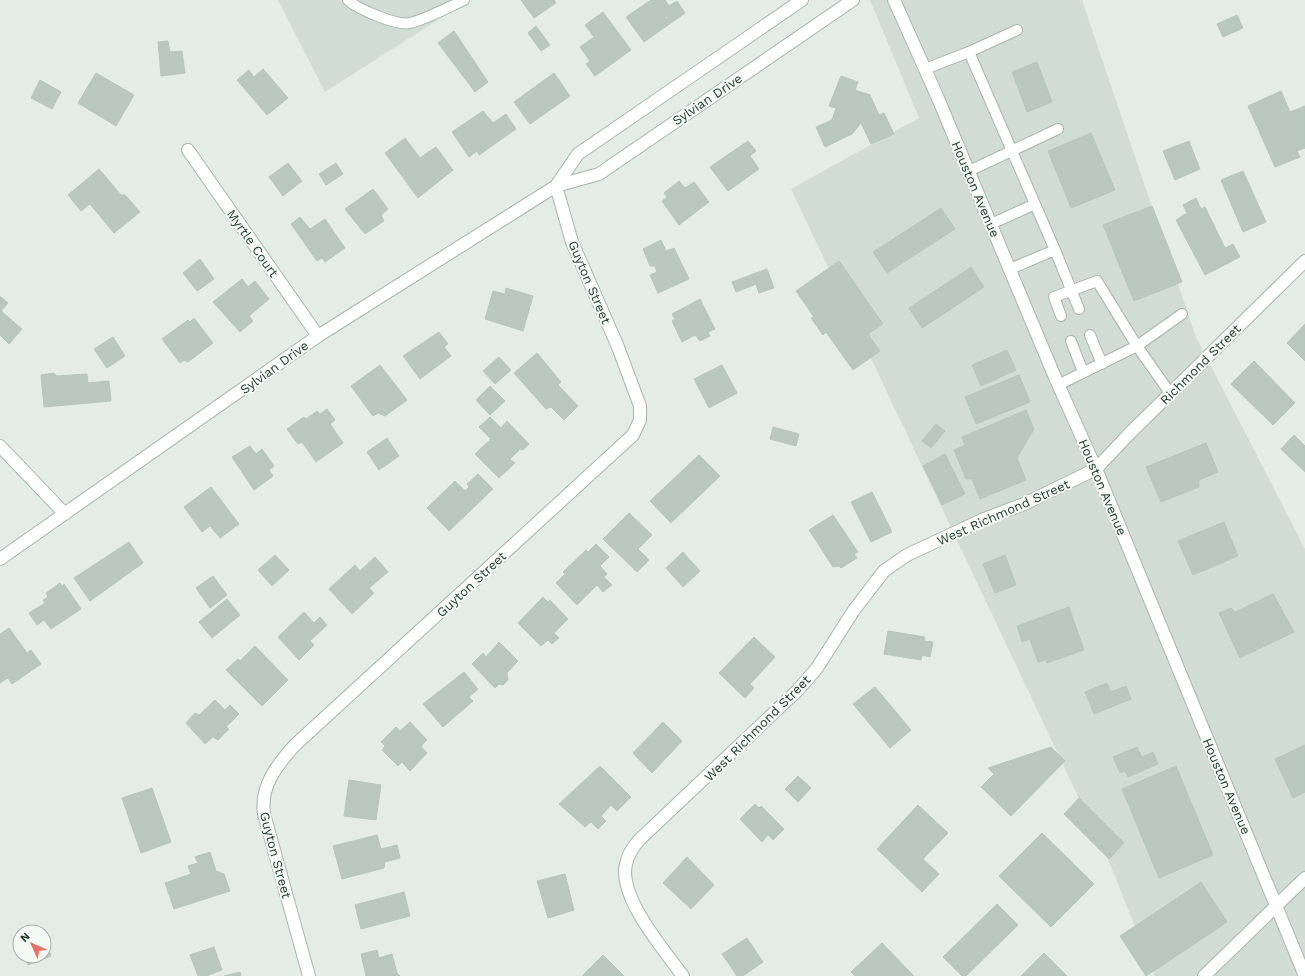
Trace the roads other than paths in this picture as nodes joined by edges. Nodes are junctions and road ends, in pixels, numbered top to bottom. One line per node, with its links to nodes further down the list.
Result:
1 (348, 0): 2 (lane)
2 (464, 0)
3 (802, 0): 13 (street, Sylvian Drive)
4 (854, 0): 13 (street, Sylvian Drive)
5 (894, 0): 8 (street, Houston Avenue)
6 (1016, 30): 7 (lane)
7 (969, 52): 8 (lane); 11 (lane)
8 (925, 69): 12 (street, Houston Avenue)
9 (1058, 129): 11 (lane)
10 (188, 150): 24 (street, Myrtle Court)
11 (1012, 151): 12 (lane); 14 (lane)
12 (968, 171): 15 (street, Houston Avenue)
13 (556, 186): 24 (street, Sylvian Drive); 37 (street, Guyton Street)
14 (1035, 204): 15 (lane); 16 (lane)
15 (991, 224): 18 (street, Houston Avenue)
16 (1055, 250): 18 (lane); 19 (lane)
17 (1305, 261): 30 (street, Richmond Street)
18 (1010, 269): 29 (street, Houston Avenue)
19 (1072, 290): 20 (lane); 22 (lane); 26 (lane)
20 (1079, 309)
21 (1182, 314): 26 (lane)
22 (1061, 316)
23 (1090, 335): 27 (lane)
24 (318, 336): 33 (street, Sylvian Drive)
25 (1071, 341): 28 (lane)
26 (1136, 346): 27 (lane); 30 (lane)
27 (1102, 364): 28 (lane)
28 (1083, 372): 29 (lane)
29 (1058, 385): 32 (street, Houston Avenue)
30 (1170, 393): 32 (street, Richmond Street)
31 (0, 446): 33 (street)
32 (1096, 469): 36 (street, Houston Avenue); 38 (street, West Richmond Street)
33 (65, 514): 34 (street, Sylvian Drive)
34 (0, 559)
35 (1305, 878): 36 (street)
36 (1277, 905): 39 (street); 40 (street, Houston Avenue)
37 (310, 976)
38 (682, 976)
39 (1204, 976)
40 (1305, 976)

